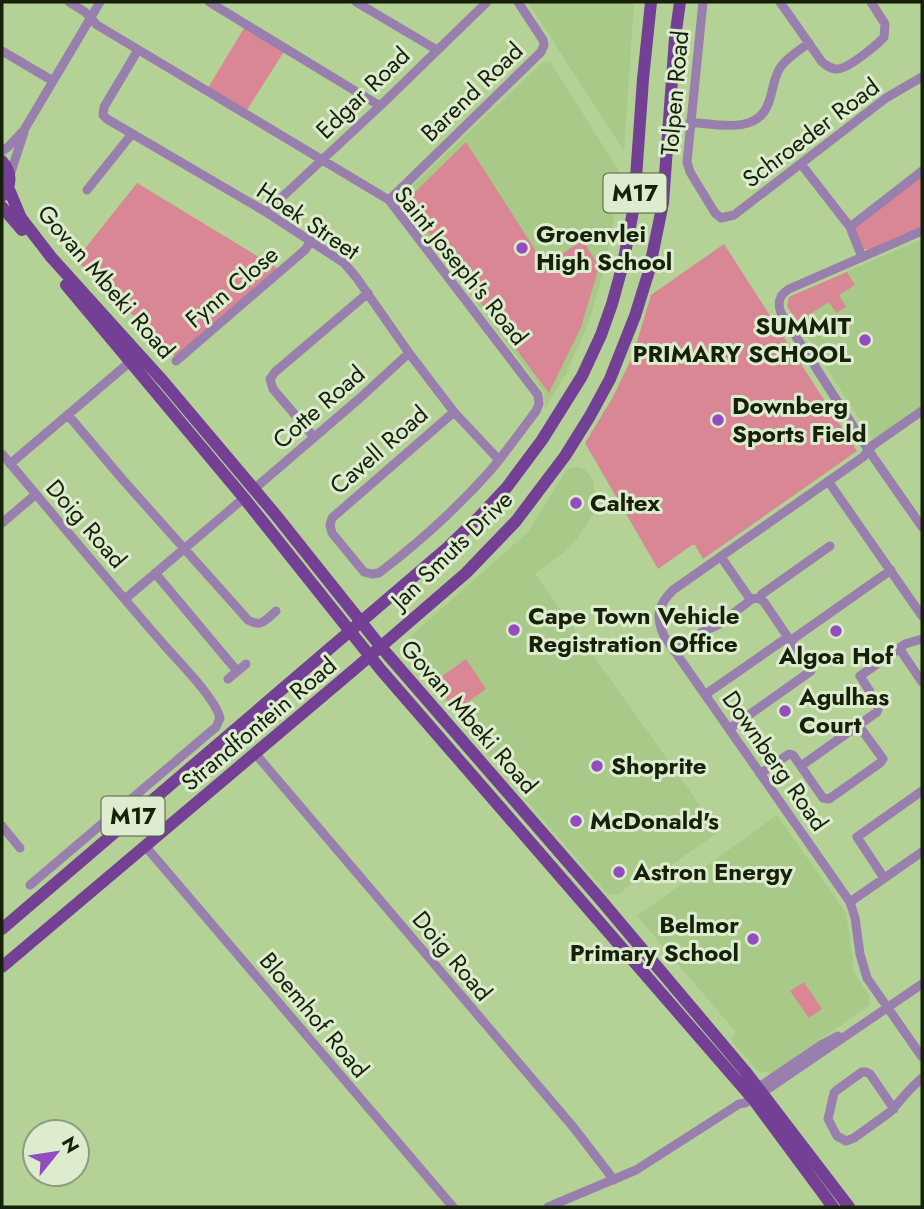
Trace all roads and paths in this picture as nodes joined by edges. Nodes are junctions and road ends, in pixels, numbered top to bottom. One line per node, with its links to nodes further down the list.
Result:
1 (68, 2): 12 (street, Saint Joseph's Road)
2 (100, 2): 12 (street)
3 (209, 2): 19 (street)
4 (356, 2): 15 (street)
5 (487, 2): 15 (street, Edgar Road)
6 (518, 2): 30 (street, Barend Road)
7 (652, 2): 66 (main road, Jan Smuts Drive / M17)
8 (680, 2): 70 (main road, Jan Smuts Drive / M17)
9 (703, 2): 20 (street, Tolpen Road)
10 (780, 2): 13 (street)
11 (871, 2): 13 (street)
12 (90, 18): 14 (street, Saint Joseph's Road); 18 (street)
13 (810, 43): 20 (street)
14 (138, 50): 22 (street, Hoek Street); 24 (street, Saint Joseph's Road)
15 (437, 50): 19 (street, Edgar Road)
16 (2, 51): 18 (street)
17 (922, 78): 26 (street, Schroeder Road)
18 (53, 81): 21 (street)
19 (380, 106): 24 (street, Edgar Road)
20 (690, 122): 33 (street, Tolpen Road)
21 (24, 130): 23 (street); 28 (street)
22 (131, 135): 29 (street); 32 (street, Hoek Street)
23 (2, 151)
24 (322, 160): 30 (street, Saint Joseph's Road); 32 (street, Edgar Road)
25 (2, 161): 28 (main road, Govan Mbeki Road)
26 (801, 164): 33 (street, Schroeder Road); 34 (street)
27 (922, 171): 34 (street)
28 (6, 187): 51 (main road, Govan Mbeki Road)
29 (87, 190)
30 (389, 200): 48 (street, Saint Joseph's Road)
31 (2, 207): 40 (main road, Govan Mbeki Road)
32 (266, 212): 36 (street, Hoek Street)
33 (723, 218)
34 (850, 227): 37 (street)
35 (922, 231): 37 (street)
36 (311, 241): 38 (street, Hoek Street); 41 (street, Fynn Close)
37 (862, 257): 46 (street)
38 (368, 293): 39 (street, Hoek Street); 45 (street)
39 (409, 353): 43 (street, Hoek Street); 45 (street, Cotte Road)
40 (131, 361): 44 (street); 53 (main road, Govan Mbeki Road)
41 (176, 361)
42 (922, 411): 46 (street, Downberg Road)
43 (454, 412): 48 (street, Hoek Street); 58 (street, Cavell Road)
44 (68, 415): 49 (street); 57 (street)
45 (314, 437): 51 (street, Cotte Road)
46 (869, 451): 50 (street, Downberg Road); 55 (street)
47 (2, 454): 49 (street, Doig Road)
48 (499, 460): 58 (street, Saint Joseph's Road)
49 (10, 464): 52 (street, Doig Road)
50 (828, 481): 59 (street, Downberg Road); 60 (street)
51 (254, 489): 66 (main road, Govan Mbeki Road)
52 (35, 495): 54 (street); 62 (street, Doig Road)
53 (244, 498): 57 (street); 67 (main road, Govan Mbeki Road)
54 (2, 523)
55 (922, 527)
56 (830, 546): 63 (street)
57 (184, 548): 61 (street); 64 (street)
58 (349, 555)
59 (721, 556): 63 (street); 72 (street, Downberg Road)
60 (891, 570): 65 (street); 68 (street)
61 (155, 573): 62 (street); 75 (street)
62 (125, 599): 90 (street, Doig Road)
63 (755, 599): 68 (street); 72 (street)
64 (276, 611)
65 (922, 616)
66 (360, 622): 67 (main road, Strandfontein Road / M17); 70 (main road, Govan Mbeki Road)
67 (349, 632): 73 (main road, Govan Mbeki Road); 92 (main road, Strandfontein Road / M17)
68 (789, 639): 78 (street); 80 (street)
69 (922, 639): 71 (street)
70 (381, 647): 73 (main road, Strandfontein Road / M17); 98 (main road, Govan Mbeki Road)
71 (899, 649): 77 (street); 79 (street)
72 (674, 651): 78 (street, Downberg Road)
73 (370, 656): 86 (main road, Strandfontein Road / M17); 98 (main road, Govan Mbeki Road)
74 (246, 663): 75 (street)
75 (237, 671): 76 (street)
76 (228, 679)
77 (922, 682)
78 (706, 694): 80 (street, Downberg Road)
79 (859, 726): 82 (street); 82 (street)
80 (729, 729): 83 (street, Downberg Road)
81 (259, 758): 100 (street, Doig Road)
82 (801, 766): 83 (street)
83 (760, 774): 91 (street, Downberg Road)
84 (922, 791): 89 (street)
85 (2, 826): 87 (street)
86 (146, 847): 93 (main road, Strandfontein Road / M17); 101 (street, Bloemhof Road)
87 (20, 848)
88 (922, 852): 89 (street)
89 (884, 878): 91 (street)
90 (30, 885)
91 (849, 902): 95 (street, Downberg Road)
92 (2, 929)
93 (2, 967)
94 (922, 984): 95 (street)
95 (888, 1007): 96 (street, Downberg Road); 98 (street)
96 (922, 1057)
97 (922, 1078): 99 (street)
98 (755, 1093): 100 (street); 103 (main road, Govan Mbeki Road); 104 (main road, Govan Mbeki Road)
99 (894, 1109): 99 (street)
100 (614, 1180): 102 (street)
101 (453, 1207)
102 (548, 1207)
103 (833, 1207)
104 (849, 1207)

